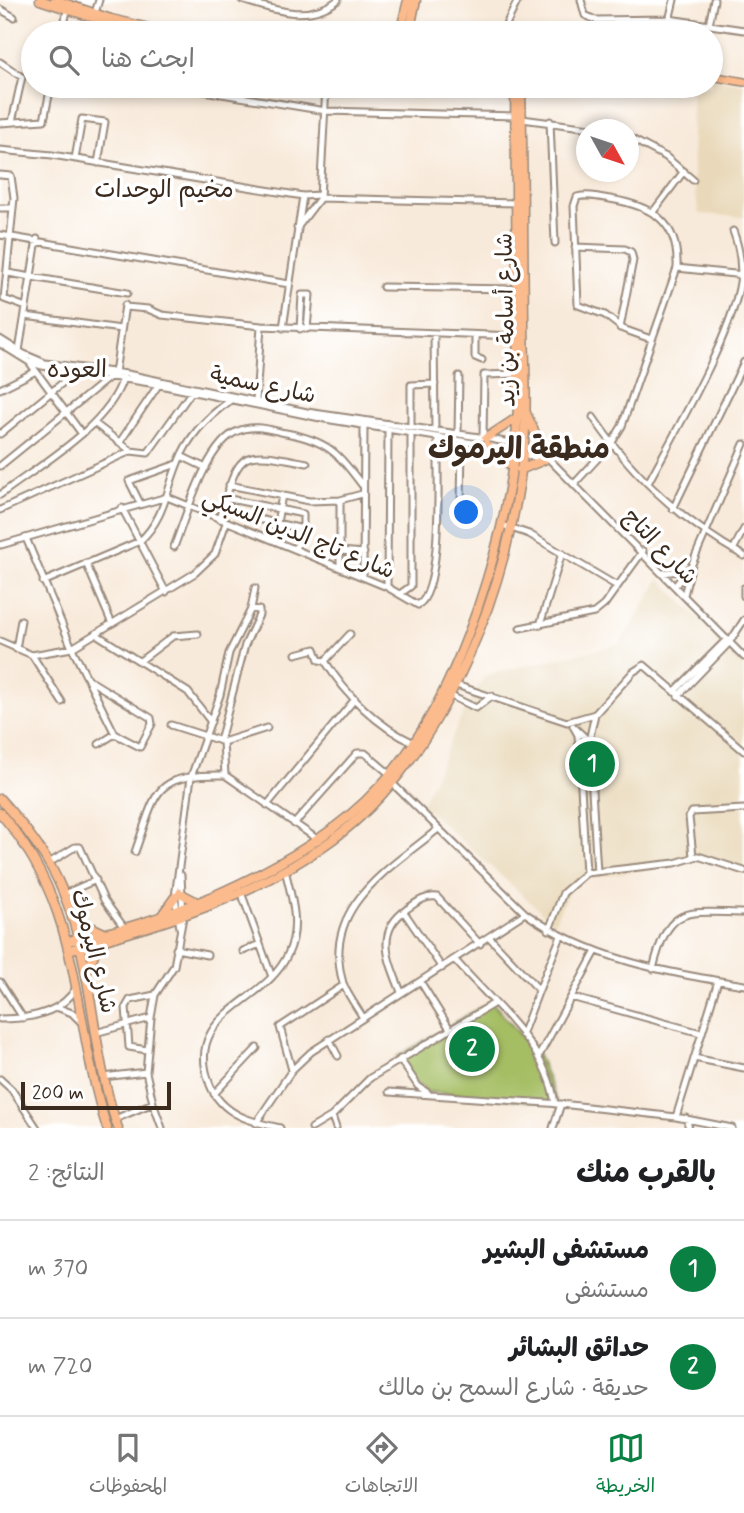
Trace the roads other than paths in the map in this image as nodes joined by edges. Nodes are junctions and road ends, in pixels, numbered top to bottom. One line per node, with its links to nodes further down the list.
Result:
1 (40, 0): 13 (highway)
2 (55, 0): 14 (highway)
3 (99, 0): 14 (street)
4 (245, 0): 5 (street)
5 (338, 0)
6 (408, 0): 20 (highway)
7 (416, 0): 21 (highway)
8 (518, 0): 22 (street)
9 (581, 0): 16 (street)
10 (674, 0): 16 (street)
11 (714, 0): 24 (street)
12 (0, 9): 15 (street)
13 (67, 11): 17 (street); 18 (highway)
14 (95, 13): 19 (highway)
15 (14, 17)
16 (669, 19): 23 (street)
17 (65, 21)
18 (100, 21)
19 (125, 21)
20 (403, 21)
21 (412, 21)
22 (508, 21)
23 (682, 21)
24 (710, 21)
25 (723, 27): 26 (street)
26 (744, 30)
27 (0, 62): 28 (street)
28 (21, 76)
29 (723, 78): 31 (main road)
30 (21, 82): 40 (street)
31 (744, 82)
32 (49, 98): 40 (street)
33 (246, 98): 37 (street)
34 (326, 98): 37 (street)
35 (516, 98): 38 (highway, شارع أسامة بن زيد)
36 (520, 98): 38 (highway, شارع أسامة بن زيد)
37 (326, 111): 38 (street); 51 (street)
38 (519, 118): 39 (street); 52 (highway, شارع أسامة بن زيد); 104 (highway, شارع أسامة بن زيد)
39 (550, 121): 42 (street); 61 (street)
40 (12, 122): 41 (street)
41 (0, 123)
42 (576, 125)
43 (639, 141): 47 (street)
44 (0, 150): 45 (street)
45 (75, 159): 46 (street); 46 (street)
46 (98, 163): 50 (street)
47 (684, 171): 49 (street); 55 (street)
48 (0, 175): 54 (street)
49 (693, 180)
50 (303, 196): 51 (street); 56 (street)
51 (320, 197): 52 (street); 56 (street)
52 (515, 203): 72 (highway, شارع أسامة بن زيد)
53 (0, 208): 54 (street)
54 (13, 208): 59 (street)
55 (653, 212): 62 (street); 65 (street)
56 (298, 228): 70 (street)
57 (733, 231): 67 (street)
58 (0, 235): 59 (street)
59 (11, 235): 60 (street); 64 (street)
60 (37, 239): 68 (street); 70 (street)
61 (555, 243)
62 (575, 247): 78 (street); 78 (street)
63 (0, 261): 64 (street)
64 (9, 261): 66 (street)
65 (677, 268): 67 (street); 84 (street)
66 (8, 273): 68 (street); 69 (street)
67 (742, 275): 132 (street)
68 (31, 278): 73 (street); 74 (street)
69 (3, 282): 74 (street)
70 (289, 284): 77 (street)
71 (383, 287): 72 (street)
72 (515, 289): 83 (highway, شارع أسامة بن زيد)
73 (127, 293)
74 (26, 307): 75 (street)
75 (25, 316): 79 (street); 86 (street)
76 (261, 326): 77 (street); 79 (street); 103 (street)
77 (284, 328): 80 (street)
78 (620, 328): 84 (street)
79 (121, 329): 92 (street)
80 (303, 329): 80 (street); 81 (street)
81 (434, 333): 82 (street); 97 (street)
82 (475, 335): 83 (street); 87 (street)
83 (516, 336): 93 (highway, شارع أسامة بن زيد)
84 (652, 339): 120 (street)
85 (0, 341): 86 (street, شارع سمية); 88 (street, شارع سمية)
86 (19, 351): 92 (street, شارع سمية)
87 (482, 360)
88 (29, 362): 90 (street); 91 (street, شارع سمية)
89 (744, 362): 146 (street)
90 (36, 371): 98 (street); 100 (street)
91 (77, 371): 92 (street, شارع سمية); 100 (street)
92 (113, 374): 95 (street, شارع سمية); 103 (street, شارع سمية); 105 (street)
93 (517, 374): 107 (highway, شارع أسامة بن زيد); 117 (street)
94 (459, 376): 116 (street)
95 (123, 378): 96 (street, شارع سمية); 109 (street)
96 (159, 384): 99 (street, شارع سمية); 119 (street)
97 (435, 384): 112 (street); 115 (street)
98 (0, 389)
99 (192, 391): 101 (street, شارع سمية); 123 (street)
100 (52, 393): 105 (street); 113 (street)
101 (215, 397): 102 (street, شارع سمية); 106 (street)
102 (230, 400): 106 (street); 110 (street, شارع سمية)
103 (256, 401): 112 (street, شارع سمية)
104 (526, 411): 122 (highway, شارع أسامة بن زيد); 125 (highway)
105 (66, 413): 114 (street); 128 (street)
106 (211, 414): 124 (street)
107 (518, 417): 117 (highway); 122 (highway, شارع أسامة بن زيد)
108 (593, 417): 120 (street)
109 (94, 423): 114 (street); 119 (street)
110 (364, 425): 111 (street, شارع سمية); 134 (street)
111 (388, 429): 112 (street, شارع سمية); 177 (street)
112 (411, 430): 115 (street, شارع سمية); 181 (street)
113 (0, 434)
114 (82, 434): 136 (street)
115 (436, 434): 116 (street, شارع سمية); 118 (street, شارع سمية); 181 (street, شارع تاج الدين السبكي)
116 (458, 434): 117 (street, شارع سمية)
117 (485, 440): 118 (street, شارع سمية); 122 (street, شارع سمية); 130 (highway)
118 (462, 441): 142 (street)
119 (120, 442): 123 (street)
120 (611, 444): 131 (street); 132 (street)
121 (744, 444): 155 (street)
122 (519, 448): 125 (street, شارع التاج); 130 (highway, شارع أسامة بن زيد)
123 (131, 451): 147 (street)
124 (181, 456): 127 (street); 129 (street)
125 (547, 458): 130 (highway); 131 (street, شارع التاج)
126 (307, 463): 133 (street)
127 (177, 464): 138 (street); 141 (street)
128 (0, 466)
129 (205, 468): 134 (street); 144 (street)
130 (516, 468): 152 (highway, شارع أسامة بن زيد)
131 (575, 482): 164 (street, شارع التاج)
132 (648, 483): 146 (street)
133 (229, 485): 137 (street); 139 (street)
134 (362, 485): 135 (street)
135 (362, 494): 140 (street); 165 (street)
136 (0, 495)
137 (282, 495): 140 (street); 145 (street)
138 (167, 497): 141 (street); 144 (street, شارع تاج الدين السبكي); 158 (street)
139 (225, 498): 145 (street); 149 (street)
140 (340, 500): 163 (street)
141 (140, 503): 143 (street)
142 (461, 505)
143 (122, 508): 156 (street); 158 (street)
144 (190, 508): 149 (street, شارع تاج الدين السبكي); 160 (street)
145 (280, 509): 151 (street); 153 (street)
146 (673, 509): 155 (street)
147 (0, 510)
148 (254, 517): 151 (street)
149 (219, 519): 150 (street, شارع تاج الدين السبكي)
150 (226, 523): 157 (street, شارع تاج الدين السبكي); 180 (street)
151 (277, 523): 153 (street); 157 (street)
152 (505, 526): 166 (street); 203 (highway, شارع أسامة بن زيد); 220 (highway, شارع أسامة بن زيد)
153 (303, 528): 161 (street)
154 (744, 529): 162 (street)
155 (705, 534): 162 (street); 169 (street)
156 (26, 538): 159 (street); 174 (street)
157 (274, 540): 161 (street, شارع تاج الدين السبكي)
158 (140, 541): 168 (street); 180 (street)
159 (0, 546)
160 (174, 547)
161 (294, 549): 170 (street, شارع تاج الدين السبكي)
162 (733, 550): 167 (street)
163 (340, 551): 165 (street); 170 (street)
164 (643, 551): 172 (street, شارع التاج); 175 (street)
165 (364, 553): 173 (street)
166 (562, 553): 175 (street); 188 (street)
167 (744, 556)
168 (86, 564): 174 (street); 187 (street)
169 (692, 564): 171 (street); 182 (street)
170 (340, 568): 173 (street, شارع تاج الدين السبكي)
171 (686, 570): 172 (street); 176 (street)
172 (663, 573): 176 (street, شارع التاج)
173 (363, 577): 177 (street, شارع تاج الدين السبكي)
174 (43, 582): 195 (street)
175 (617, 586): 188 (street)
176 (676, 586): 182 (street, شارع التاج)
177 (387, 587): 181 (street, شارع تاج الدين السبكي)
178 (744, 588): 183 (street)
179 (255, 589): 184 (street)
180 (166, 592): 187 (street)
181 (400, 594)
182 (684, 595): 193 (street, شارع التاج)
183 (744, 596)
184 (251, 608): 210 (street); 217 (street)
185 (21, 620): 196 (street)
186 (744, 620): 193 (street)
187 (112, 624): 190 (street)
188 (540, 625): 189 (street)
189 (520, 628)
190 (96, 634): 195 (street); 200 (street)
191 (198, 634): 200 (street)
192 (350, 634): 201 (street)
193 (728, 640): 199 (street, شارع التاج); 204 (street)
194 (0, 642): 196 (street)
195 (72, 648): 198 (street); 202 (street)
196 (16, 649): 198 (street)
197 (296, 654): 201 (street)
198 (32, 655): 208 (street)
199 (744, 657)
200 (139, 661): 210 (street)
201 (325, 661): 207 (street)
202 (89, 680): 215 (street); 215 (street)
203 (456, 685): 205 (highway, شارع أسامة بن زيد); 206 (street)
204 (676, 694): 209 (street); 221 (street)
205 (451, 696): 206 (street); 224 (highway, شارع أسامة بن زيد)
206 (492, 696): 211 (street)
207 (355, 699): 220 (street); 226 (street)
208 (62, 702)
209 (595, 715): 211 (street); 218 (street)
210 (211, 722): 216 (street)
211 (567, 722): 213 (street)
212 (171, 725): 216 (street)
213 (573, 726): 218 (street); 238 (street)
214 (267, 728): 217 (street)
215 (115, 734): 219 (street)
216 (205, 737): 217 (street); 223 (street)
217 (221, 741): 222 (street)
218 (589, 741): 237 (street)
219 (99, 744)
220 (415, 744): 224 (highway, شارع أسامة بن زيد)
221 (744, 751)
222 (225, 775): 223 (street); 226 (street)
223 (191, 777): 232 (street); 242 (street)
224 (392, 779): 229 (street); 230 (street); 231 (highway, شارع أسامة بن زيد); 235 (highway, شارع أسامة بن زيد)
225 (0, 799): 234 (highway, شارع اليرموك)
226 (267, 805): 229 (street)
227 (744, 809): 233 (street)
228 (0, 813): 258 (highway, شارع اليرموك)
229 (295, 824): 231 (street)
230 (438, 829): 245 (street); 271 (street)
231 (319, 841): 243 (highway, شارع أسامة بن زيد)
232 (135, 852)
233 (693, 856): 236 (street); 237 (street)
234 (48, 863): 239 (street); 241 (highway, شارع اليرموك)
235 (285, 870): 240 (highway, شارع أسامة بن زيد); 266 (street)
236 (744, 871)
237 (597, 872): 238 (street)
238 (586, 873): 251 (street)
239 (96, 880): 241 (street); 250 (street)
240 (241, 891): 248 (highway, شارع أسامة بن زيد); 256 (street)
241 (64, 894): 249 (highway, شارع اليرموك)
242 (178, 895): 243 (highway); 247 (highway); 248 (street)
243 (199, 902): 248 (highway, شارع أسامة بن زيد)
244 (404, 912): 257 (street); 264 (street); 275 (street)
245 (525, 913): 251 (street); 254 (street)
246 (744, 913): 265 (street)
247 (162, 915): 248 (highway, شارع أسامة بن زيد); 250 (highway, شارع أسامة بن زيد)
248 (179, 916): 252 (highway, شارع أسامة بن زيد); 259 (street)
249 (72, 918): 252 (highway); 255 (highway, شارع اليرموك)
250 (124, 926): 252 (highway, شارع أسامة بن زيد)
251 (549, 930): 253 (street)
252 (101, 936): 255 (highway, شارع أسامة بن زيد); 267 (highway)
253 (561, 936): 261 (street); 274 (street)
254 (490, 938): 257 (street); 274 (street)
255 (78, 943): 258 (highway, شارع أسامة بن زيد); 267 (highway, شارع اليرموك)
256 (260, 944): 260 (street); 266 (street)
257 (480, 944): 263 (street)
258 (68, 945): 273 (highway, شارع اليرموك)
259 (176, 949): 262 (street); 276 (street)
260 (243, 951)
261 (595, 953): 265 (street); 277 (street)
262 (207, 955)
263 (455, 960): 264 (street); 278 (street)
264 (442, 968): 268 (street)
265 (653, 969): 269 (street)
266 (272, 977): 304 (street)
267 (85, 978): 287 (highway, شارع اليرموك)
268 (420, 981): 275 (street); 286 (street)
269 (718, 981): 272 (street); 288 (street)
270 (0, 982): 281 (street)
271 (344, 985): 280 (street); 298 (street)
272 (744, 985)
273 (76, 988): 279 (street); 285 (highway, شارع اليرموك)
274 (539, 990): 289 (street)
275 (401, 992): 280 (street)
276 (155, 995): 282 (street); 284 (street)
277 (570, 998): 288 (street); 293 (street)
278 (493, 1004): 286 (street); 289 (street)
279 (60, 1007): 281 (street); 285 (street)
280 (362, 1016): 290 (street)
281 (23, 1018): 283 (street)
282 (151, 1018): 284 (street); 292 (street)
283 (0, 1019)
284 (125, 1023): 287 (street); 292 (street)
285 (83, 1025): 313 (highway, شارع اليرموك)
286 (450, 1029): 296 (street)
287 (95, 1033): 300 (highway, شارع اليرموك)
288 (701, 1033): 295 (street)
289 (522, 1035): 293 (street)
290 (329, 1039): 294 (street); 298 (street)
291 (257, 1048): 304 (street)
292 (147, 1050): 299 (street)
293 (540, 1054): 306 (street)
294 (338, 1056)
295 (694, 1058): 297 (street); 308 (street)
296 (400, 1059): 303 (street); 307 (street)
297 (744, 1068)
298 (292, 1070): 311 (street)
299 (146, 1072): 300 (street); 305 (street)
300 (103, 1077): 310 (highway, شارع اليرموك)
301 (0, 1079): 312 (street)
302 (389, 1092): 303 (street)
303 (428, 1093): 306 (street)
304 (214, 1094): 311 (street)
305 (153, 1103): 310 (street); 315 (street)
306 (558, 1104): 308 (street); 319 (street)
307 (332, 1116): 317 (street); 318 (street)
308 (676, 1117): 309 (street)
309 (686, 1118): 320 (street); 321 (street)
310 (115, 1119): 314 (highway, شارع اليرموك)
311 (256, 1123): 316 (street)
312 (37, 1128)
313 (107, 1128)
314 (118, 1128)
315 (162, 1128)
316 (280, 1128)
317 (312, 1128)
318 (336, 1128)
319 (553, 1128)
320 (689, 1128)
321 (732, 1128)

